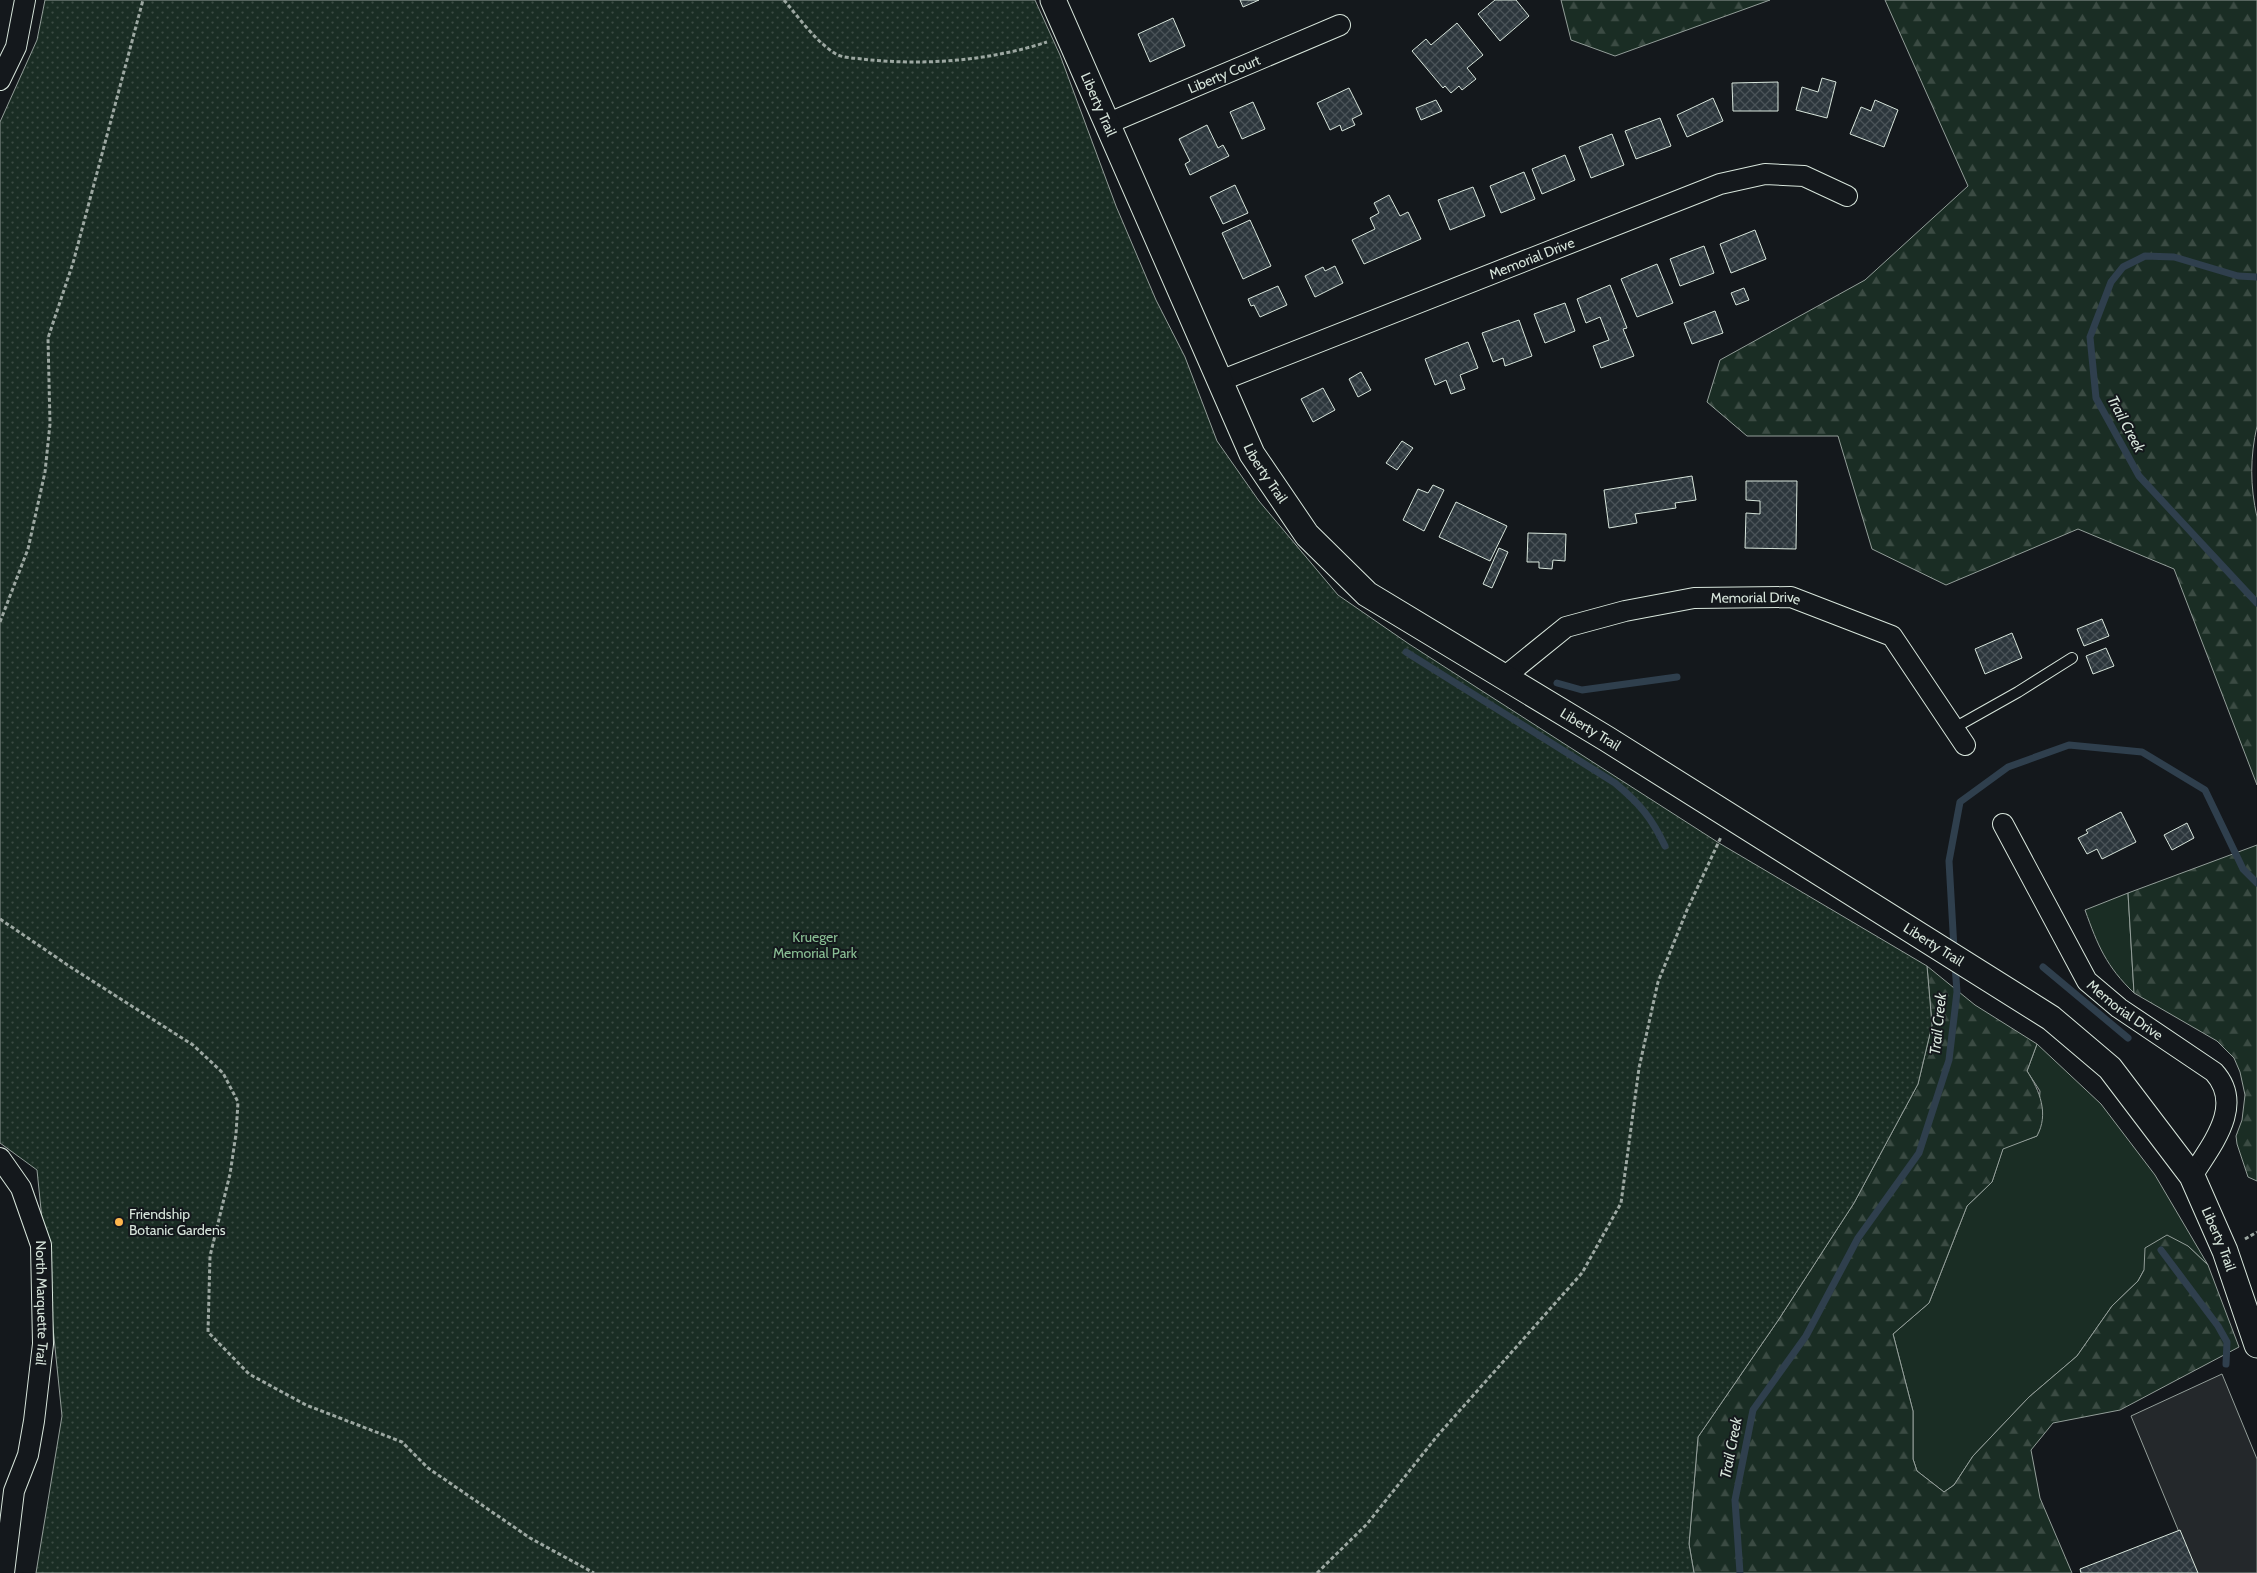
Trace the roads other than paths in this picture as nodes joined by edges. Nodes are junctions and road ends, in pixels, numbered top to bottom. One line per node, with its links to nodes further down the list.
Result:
1 (25, 0): 4 (street)
2 (1053, 0): 5 (street, Liberty Trail)
3 (1340, 25): 5 (street, Liberty Court)
4 (0, 80)
5 (1108, 123): 7 (street, Liberty Trail)
6 (1847, 196): 7 (street, Memorial Drive)
7 (1220, 381): 9 (street, Liberty Trail)
8 (2072, 658): 10 (lane)
9 (1503, 678): 10 (street, Memorial Drive); 14 (street, Liberty Trail)
10 (1954, 728): 11 (street, Memorial Drive)
11 (1965, 745)
12 (2003, 824): 14 (street, Memorial Drive)
13 (0, 1158): 16 (street, North Marquette Trail)
14 (2192, 1176): 15 (street, Liberty Trail)
15 (2257, 1346)
16 (3, 1570)

